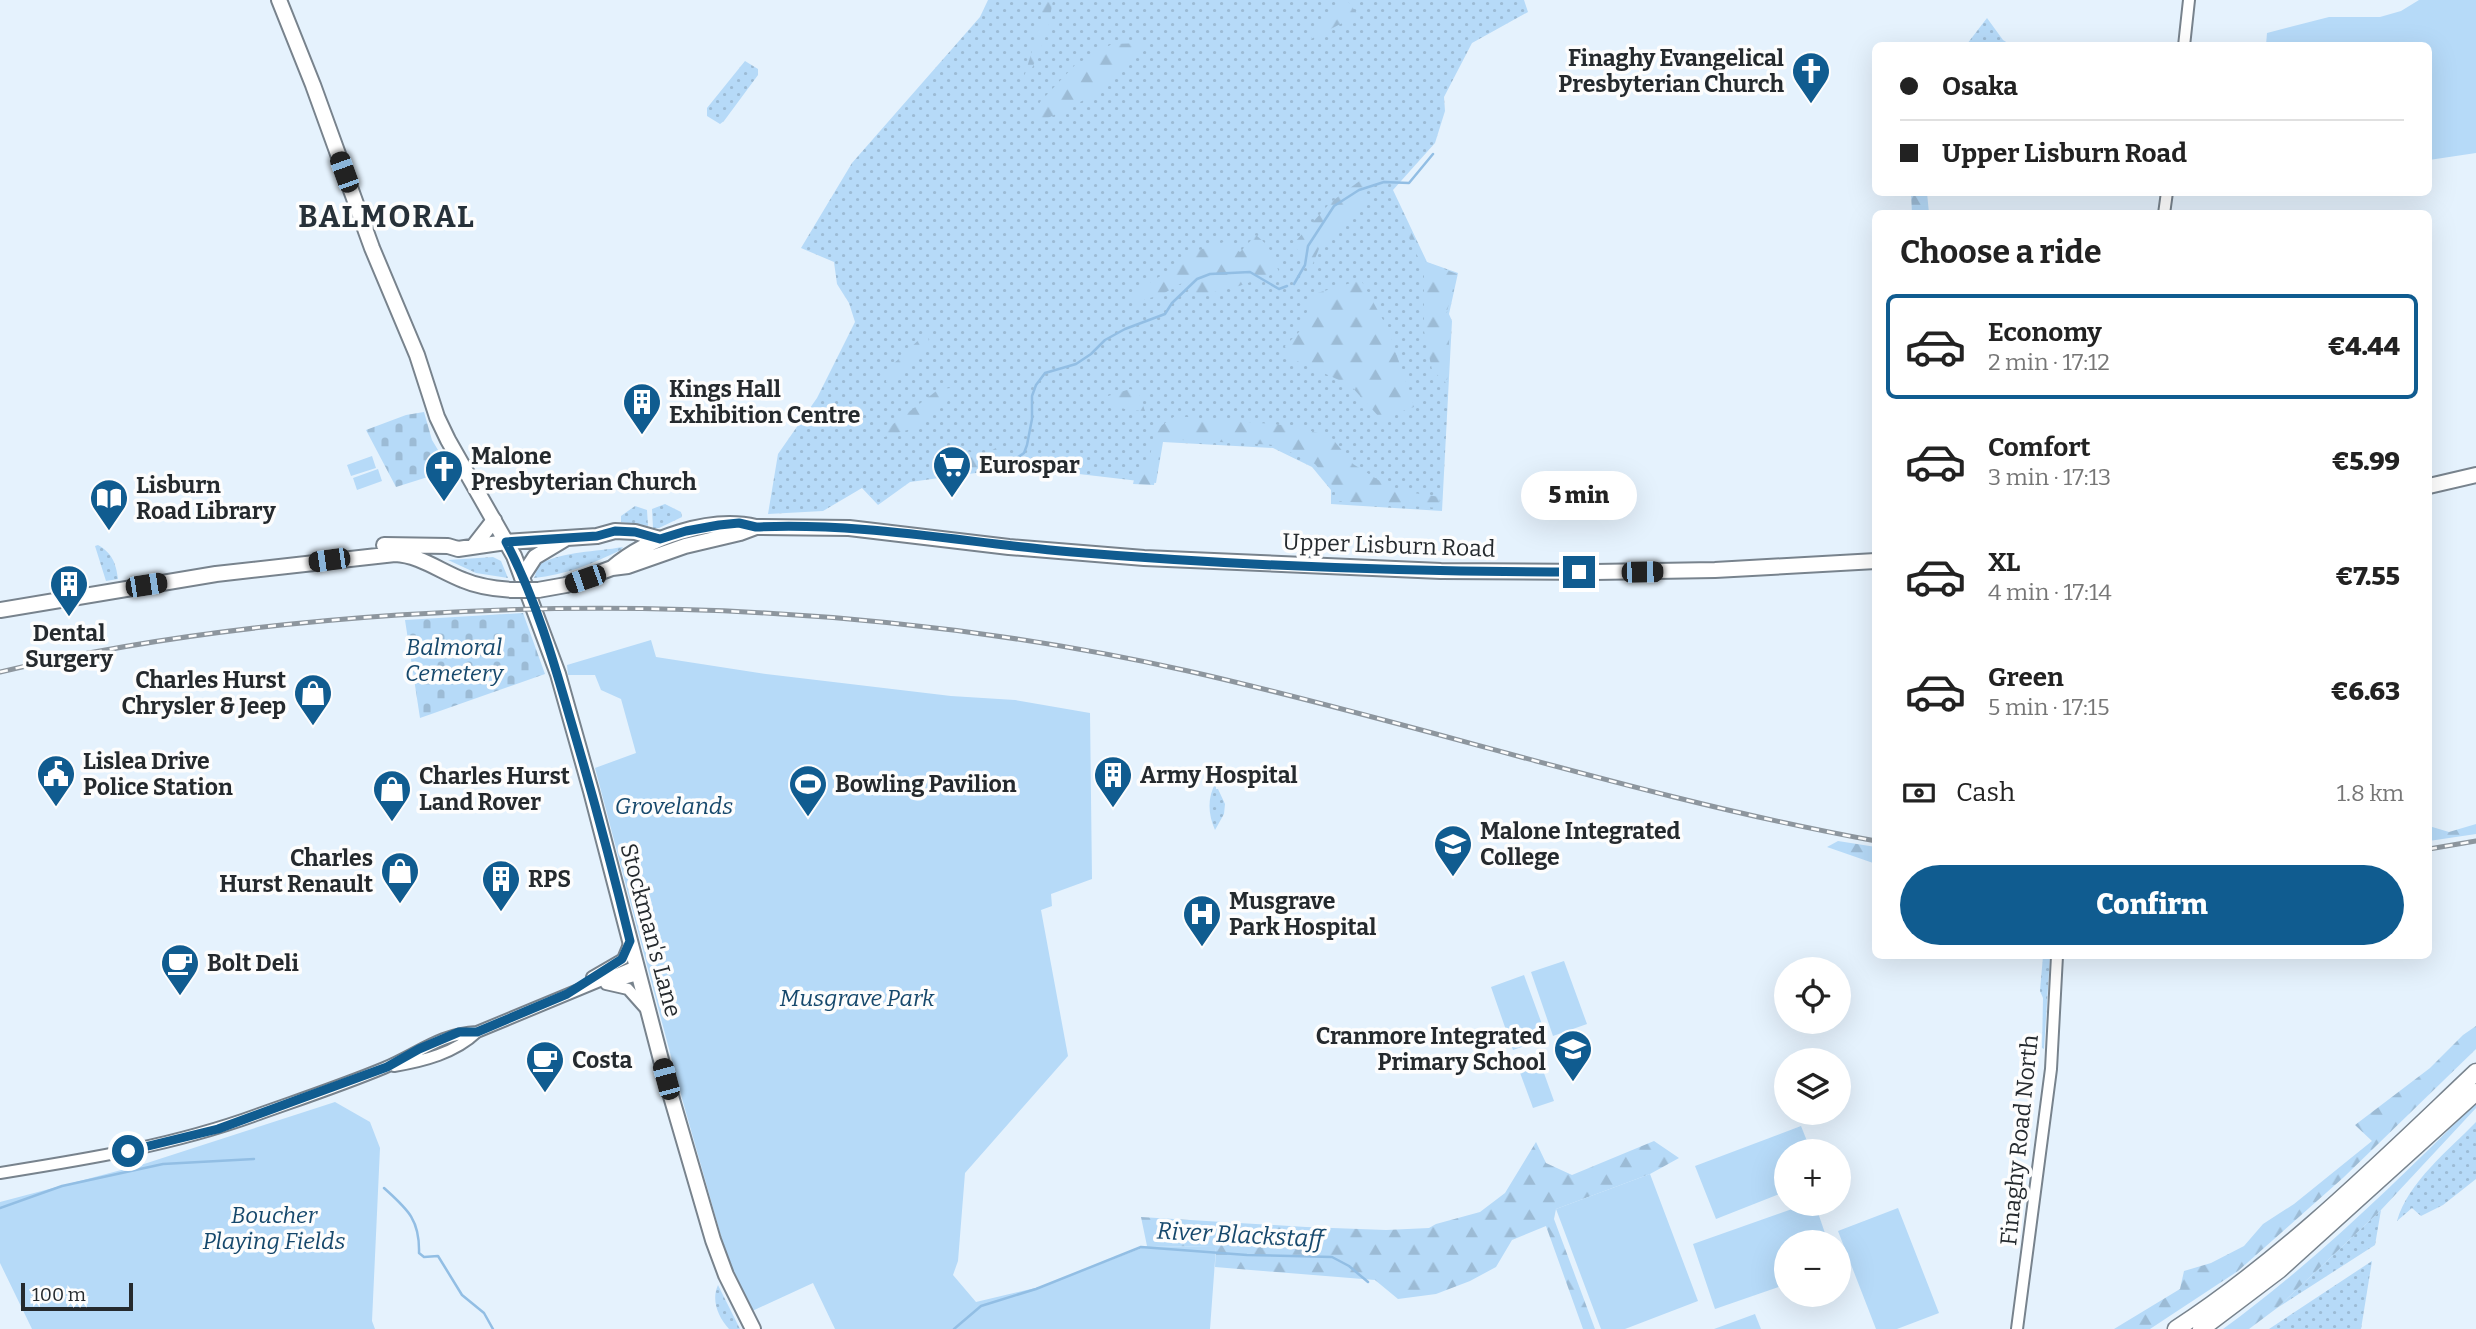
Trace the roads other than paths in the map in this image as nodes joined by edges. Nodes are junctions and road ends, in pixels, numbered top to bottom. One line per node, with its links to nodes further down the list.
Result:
1 (279, 0): 6 (main road, Stockman's Lane)
2 (2189, 0): 3 (street)
3 (2184, 42)
4 (2476, 475): 5 (main road)
5 (2432, 485)
6 (494, 520): 9 (main road, Stockman's Lane); 12 (main road)
7 (756, 527): 10 (main road); 11 (main road); 15 (main road, Upper Lisburn Road)
8 (566, 538): 9 (main road); 10 (main road); 17 (main road)
9 (506, 542): 12 (main road); 17 (main road, Stockman's Lane)
10 (654, 542): 11 (main road); 16 (main road)
11 (685, 545): 16 (main road)
12 (465, 548): 13 (main road); 14 (main road)
13 (347, 557): 14 (main road); 18 (main road)
14 (414, 557): 16 (main road, bridge)
15 (1872, 561)
16 (612, 568)
17 (522, 577): 19 (main road, Stockman's Lane)
18 (0, 610)
19 (630, 941): 21 (main road, Stockman's Lane); 24 (street)
20 (2057, 959): 30 (street, Finaghy Road North)
21 (637, 970): 22 (street); 23 (street); 25 (main road, Stockman's Lane)
22 (606, 984): 23 (street); 25 (street)
23 (589, 986): 24 (street)
24 (567, 994): 28 (street)
25 (649, 1015): 29 (main road, Stockman's Lane)
26 (2476, 1072): 31 (highway)
27 (2476, 1092): 32 (highway)
28 (0, 1173)
29 (753, 1329)
30 (2017, 1329)
31 (2176, 1329)
32 (2201, 1329)

